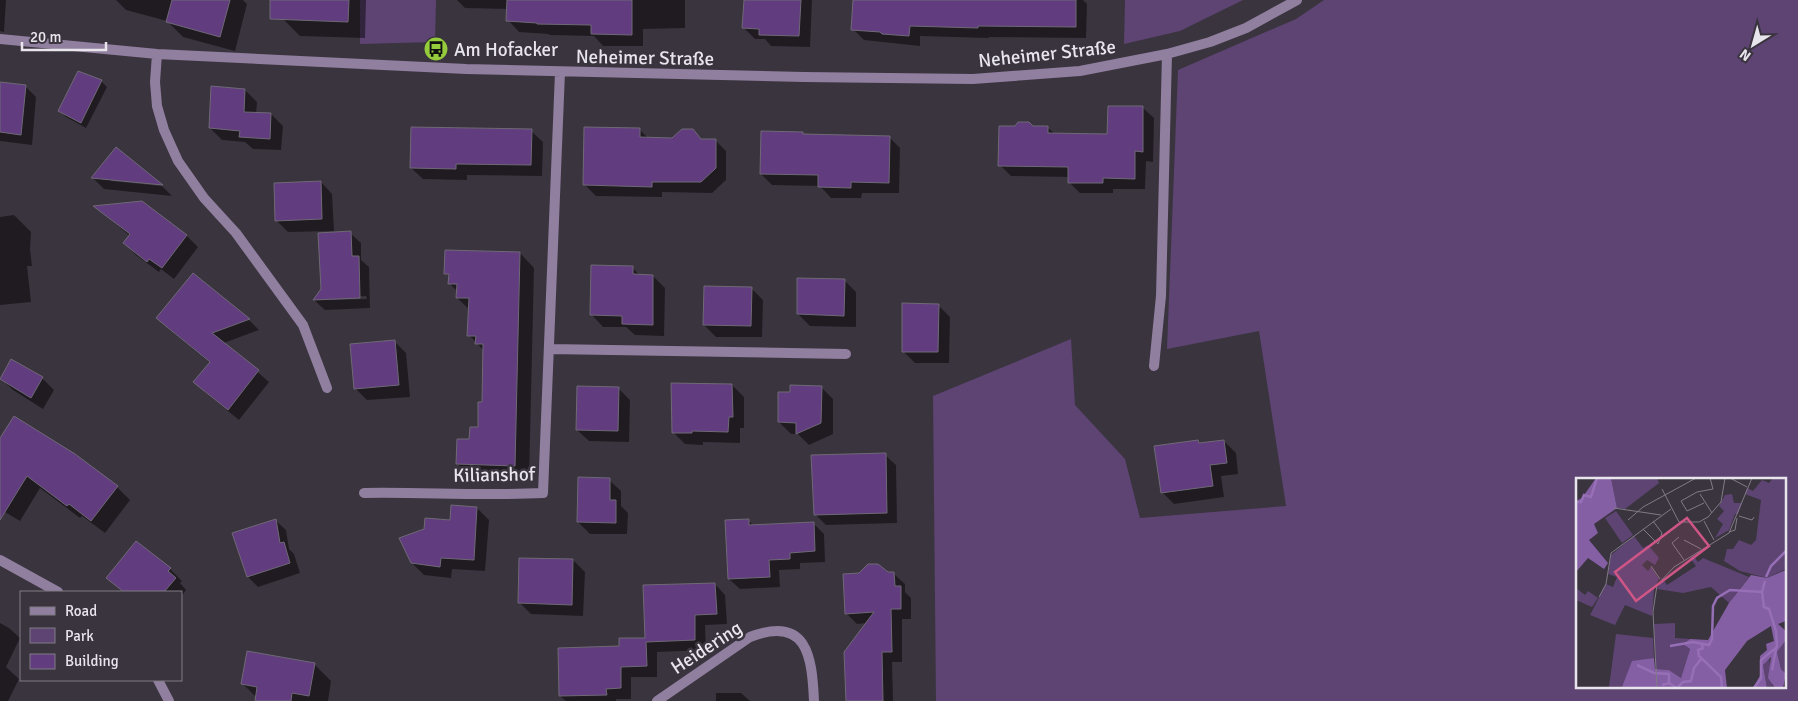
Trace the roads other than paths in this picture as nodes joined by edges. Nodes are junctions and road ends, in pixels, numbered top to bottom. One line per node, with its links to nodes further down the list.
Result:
1 (1297, 0): 4 (street, Neheimer Straße)
2 (0, 40): 3 (street, Neheimer Straße)
3 (158, 54): 5 (street, Neheimer Straße); 9 (street)
4 (1168, 54): 5 (street, Neheimer Straße); 8 (street)
5 (560, 72): 6 (street, Kilianshof)
6 (549, 349): 7 (street); 10 (street, Kilianshof)
7 (846, 354)
8 (1154, 366)
9 (327, 388)
10 (364, 493)
11 (0, 560): 12 (street)
12 (56, 591)
13 (159, 681): 14 (street)
14 (169, 701)
15 (657, 701): 16 (street, Heidering)
16 (814, 701)

